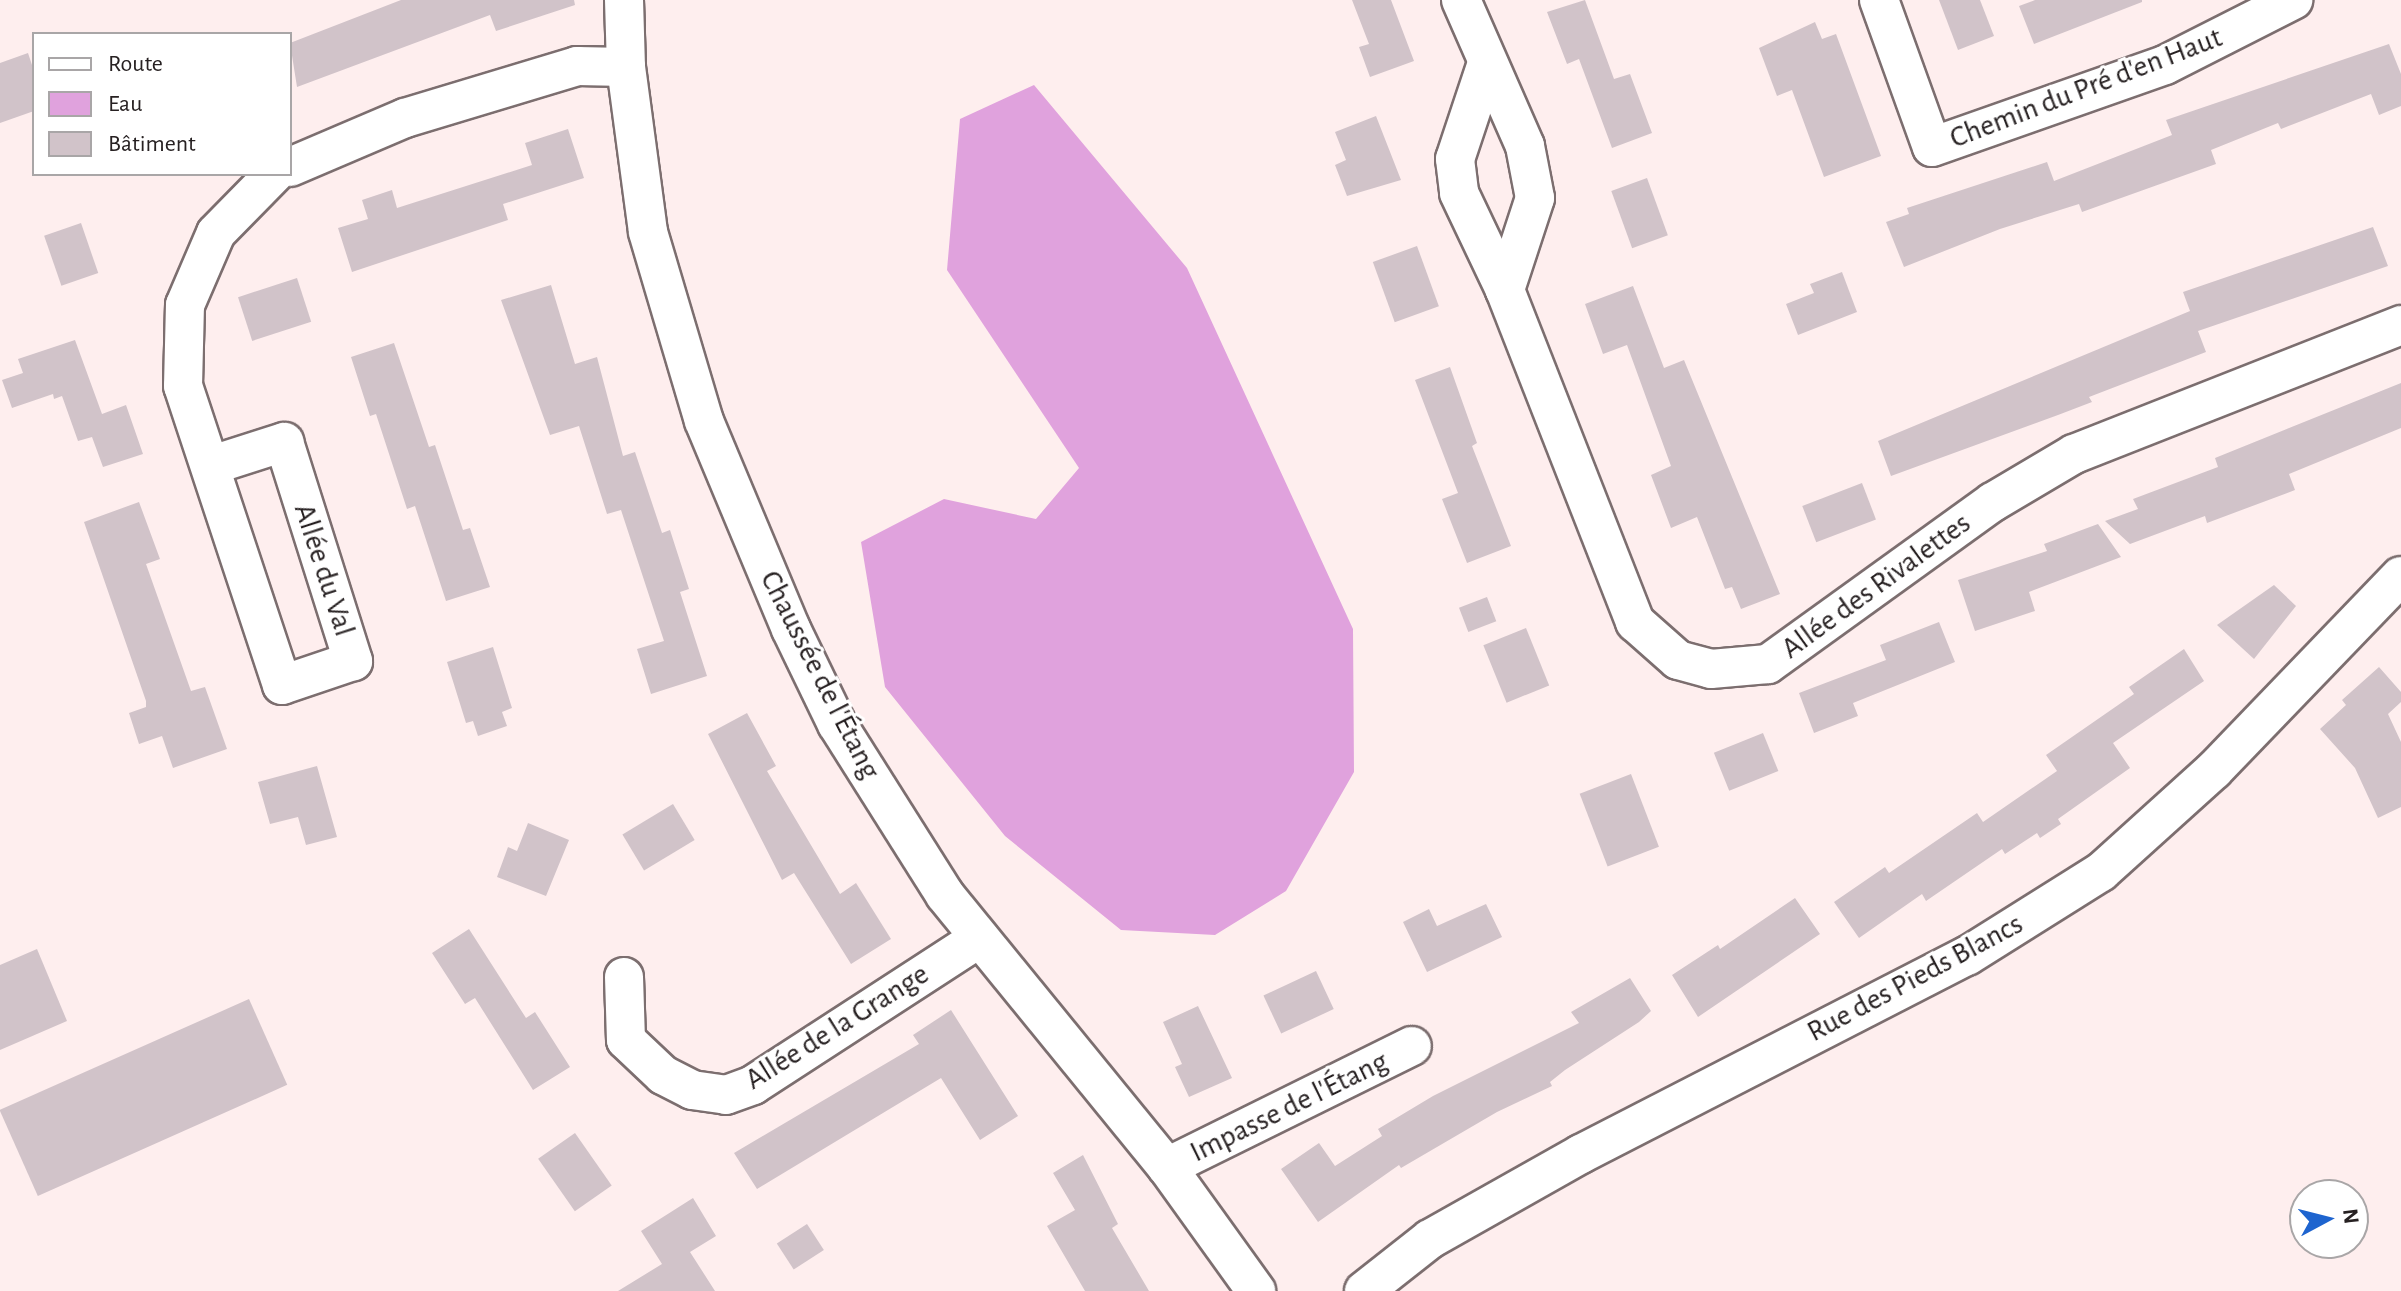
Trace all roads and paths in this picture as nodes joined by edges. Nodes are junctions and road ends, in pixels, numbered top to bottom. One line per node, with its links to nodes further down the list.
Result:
1 (624, 0): 6 (street, Chaussée de l'Étang)
2 (1461, 0): 5 (street)
3 (1879, 0): 4 (street, Chemin du Pré d'en Haut)
4 (2293, 0)
5 (1486, 66): 9 (street); 9 (street, Allée des Rivalettes)
6 (626, 67): 7 (street); 13 (street, Chaussée de l'Étang)
7 (292, 166)
8 (272, 176): 11 (street, Allée du Val)
9 (1505, 290): 10 (street, Allée des Rivalettes)
10 (2401, 325)
11 (212, 465): 11 (street, Allée du Val)
12 (2401, 576): 18 (street, Rue des Pieds Blancs)
13 (979, 938): 14 (street, Allée de la Grange); 16 (street, Chaussée de l'Étang)
14 (624, 977)
15 (1412, 1046): 16 (street, Impasse de l'Étang)
16 (1167, 1167): 17 (street, Chaussée de l'Étang)
17 (1256, 1291)
18 (1364, 1291)

